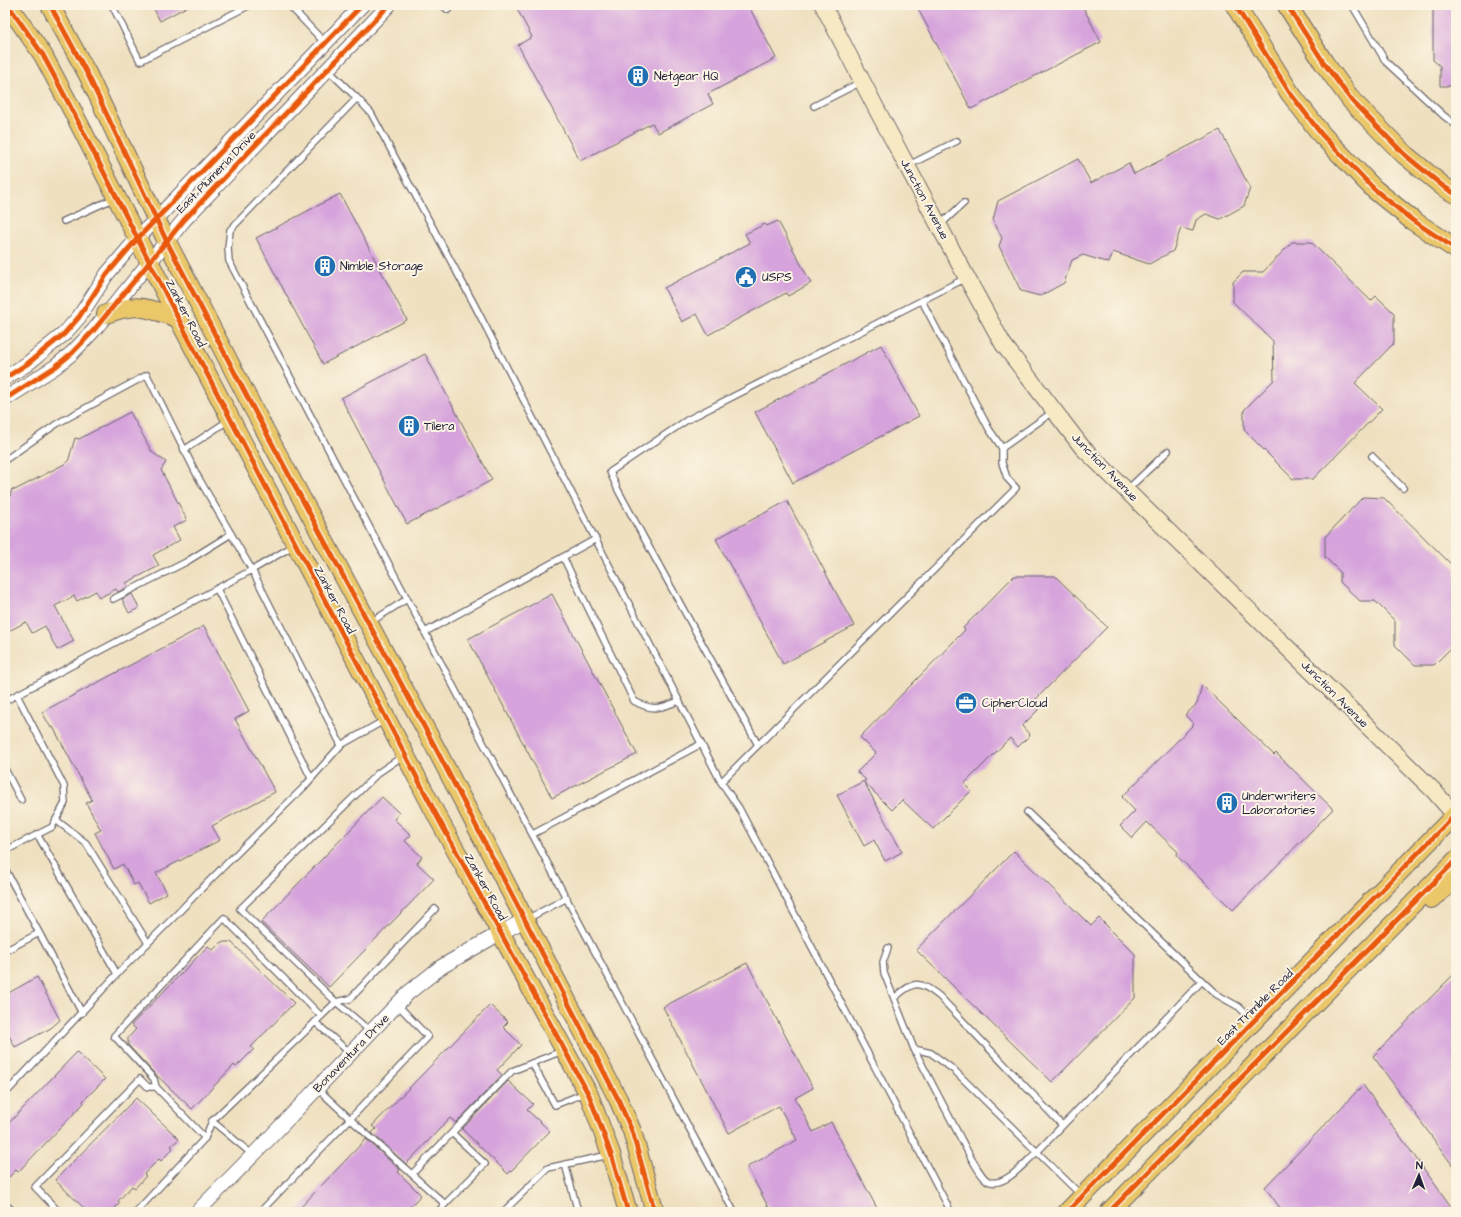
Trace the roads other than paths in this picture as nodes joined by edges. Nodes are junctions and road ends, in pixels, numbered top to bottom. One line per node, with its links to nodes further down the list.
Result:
1 (8, 5): 24 (main road, Zanker Road)
2 (50, 5): 26 (main road, Zanker Road)
3 (112, 5): 4 (lane)
4 (250, 5)
5 (289, 5): 14 (lane)
6 (362, 5): 14 (street, East Plumeria Drive)
7 (389, 5): 15 (street, East Plumeria Drive)
8 (442, 5): 13 (lane)
9 (823, 5): 17 (main road, Junction Avenue)
10 (1234, 5): 31 (highway)
11 (1287, 5): 23 (highway)
12 (1352, 5): 20 (lane)
13 (448, 10)
14 (325, 44): 15 (street); 26 (street, East Plumeria Drive)
15 (339, 57): 16 (street, East Plumeria Drive)
16 (328, 70): 18 (lane); 30 (street, East Plumeria Drive)
17 (863, 81): 19 (lane); 22 (main road, Junction Avenue)
18 (357, 98): 49 (lane); 55 (lane)
19 (814, 106)
20 (1456, 125)
21 (957, 141): 22 (lane)
22 (907, 166): 28 (main road, Junction Avenue)
23 (1456, 194)
24 (115, 198): 27 (lane); 29 (main road, Zanker Road)
25 (964, 203): 28 (lane)
26 (156, 218): 29 (street, East Plumeria Drive); 30 (main road, Zanker Road)
27 (64, 221)
28 (939, 226): 33 (main road, Junction Avenue)
29 (137, 239): 32 (main road, Zanker Road); 37 (street, East Plumeria Drive)
30 (168, 242): 32 (street, East Plumeria Drive); 56 (main road, Zanker Road)
31 (1456, 249)
32 (149, 263): 35 (street, East Plumeria Drive); 36 (main road, Zanker Road)
33 (967, 278): 34 (lane); 39 (main road, Junction Avenue)
34 (922, 301): 41 (lane); 64 (lane)
35 (106, 314): 36 (main road); 38 (street, East Plumeria Drive)
36 (178, 318): 40 (main road, Zanker Road)
37 (5, 378)
38 (5, 399)
39 (1054, 410): 41 (lane); 47 (main road, Junction Avenue)
40 (230, 419): 42 (lane); 50 (main road, Zanker Road)
41 (1002, 448): 64 (lane)
42 (184, 450): 45 (lane); 48 (lane)
43 (1168, 451): 47 (lane)
44 (1372, 456): 46 (lane)
45 (5, 460)
46 (1403, 488)
47 (1127, 490): 71 (main road, Junction Avenue)
48 (231, 534): 52 (lane); 54 (lane)
49 (596, 539): 51 (lane); 60 (lane)
50 (295, 545): 52 (lane); 61 (main road, Zanker Road)
51 (563, 557): 57 (lane); 60 (lane)
52 (252, 570): 53 (lane); 63 (lane)
53 (217, 589): 58 (lane); 67 (lane)
54 (113, 599)
55 (407, 599): 56 (lane); 57 (lane)
56 (369, 623): 81 (main road, Zanker Road)
57 (425, 632): 74 (lane)
58 (17, 695): 59 (lane); 72 (lane)
59 (5, 701)
60 (679, 701): 62 (lane)
61 (386, 720): 63 (lane); 65 (main road, Zanker Road)
62 (702, 744): 68 (lane); 74 (lane)
63 (341, 745): 67 (lane)
64 (758, 745): 68 (lane)
65 (405, 755): 83 (main road, Zanker Road); 91 (lane)
66 (5, 769): 69 (lane)
67 (311, 778): 84 (lane)
68 (721, 782): 130 (lane)
69 (21, 800)
70 (1027, 812): 89 (lane)
71 (1456, 815): 96 (main road, East Trimble Road)
72 (56, 820): 73 (lane); 84 (lane)
73 (37, 834): 75 (lane); 88 (lane)
74 (533, 834): 79 (lane)
75 (5, 851)
76 (1456, 860): 87 (main road)
77 (5, 869): 82 (lane)
78 (1456, 879): 87 (main road)
79 (567, 898): 81 (lane); 129 (lane)
80 (436, 909): 91 (lane)
81 (525, 920): 83 (street, Bonaventura Drive); 128 (main road, Zanker Road)
82 (39, 933): 86 (lane); 93 (lane)
83 (500, 933): 92 (street, Bonaventura Drive); 99 (main road, Zanker Road)
84 (148, 943): 88 (lane)
85 (888, 948): 90 (lane)
86 (5, 951)
87 (1361, 957): 132 (main road)
88 (117, 974): 93 (lane)
89 (1202, 981): 96 (lane); 108 (lane)
90 (894, 998): 98 (lane); 108 (lane)
91 (336, 1002): 94 (lane); 97 (lane)
92 (397, 1004): 97 (street, Bonaventura Drive); 106 (lane)
93 (82, 1012): 105 (lane)
94 (321, 1016): 95 (lane); 102 (lane)
95 (314, 1022): 100 (lane); 107 (lane)
96 (1253, 1022): 116 (main road, East Trimble Road)
97 (371, 1031): 100 (street, Bonaventura Drive)
98 (914, 1049): 111 (lane); 111 (lane)
99 (564, 1050): 101 (lane); 104 (main road, Zanker Road)
100 (350, 1053): 103 (street, Bonaventura Drive)
101 (532, 1063): 104 (lane); 109 (lane)
102 (156, 1087): 110 (lane); 120 (lane)
103 (317, 1088): 106 (lane); 113 (street, Bonaventura Drive)
104 (588, 1092): 112 (main road, Zanker Road)
105 (5, 1094)
106 (350, 1119): 115 (lane); 123 (lane)
107 (212, 1121): 110 (lane); 113 (lane)
108 (1062, 1125): 111 (lane)
109 (452, 1133): 115 (lane); 118 (lane)
110 (205, 1138): 121 (lane)
111 (1037, 1152): 116 (lane)
112 (611, 1154): 114 (lane); 127 (main road, Zanker Road)
113 (253, 1155): 122 (street, Bonaventura Drive)
114 (565, 1164): 125 (lane); 126 (lane)
115 (412, 1174): 118 (lane)
116 (1082, 1197): 131 (main road, East Trimble Road)
117 (5, 1204): 119 (lane)
118 (446, 1204): 124 (lane)
119 (11, 1211)
120 (59, 1212)
121 (136, 1212)
122 (197, 1212)
123 (260, 1212)
124 (438, 1212)
125 (503, 1212)
126 (578, 1212)
127 (628, 1212)
128 (655, 1212)
129 (734, 1212)
130 (951, 1212)
131 (1067, 1212)
132 (1110, 1212)

